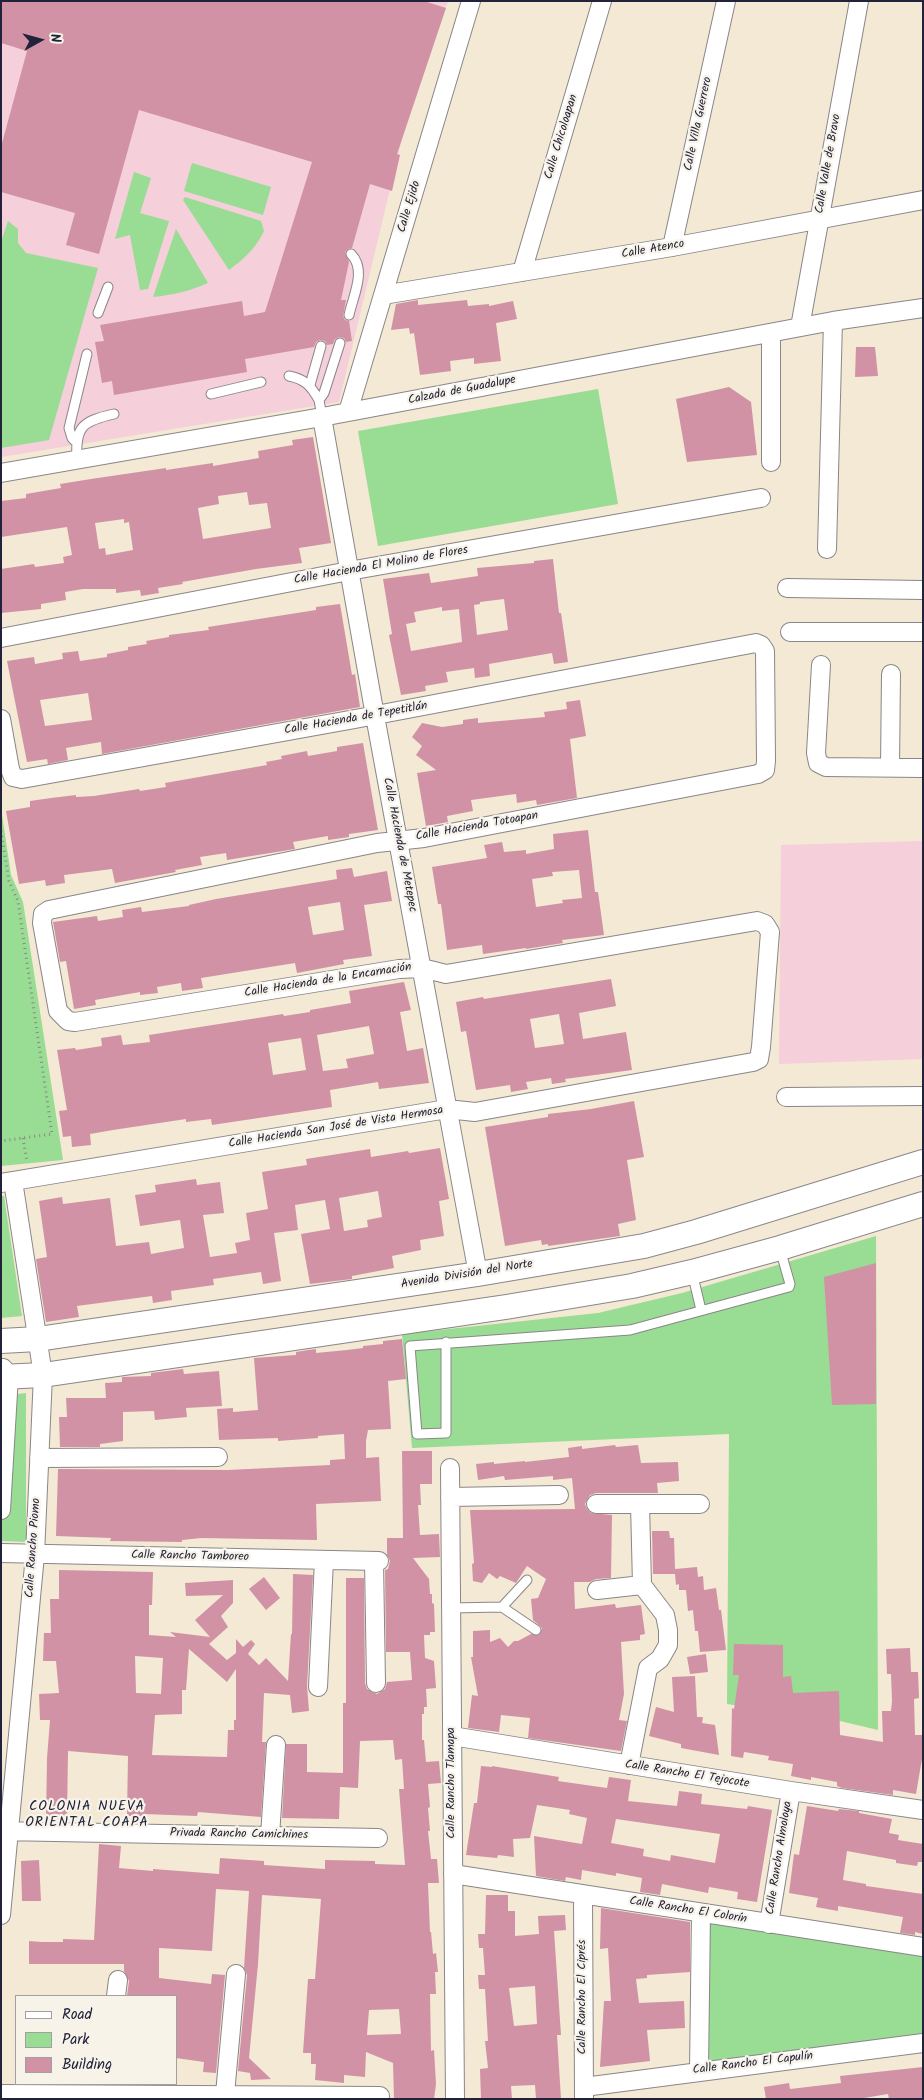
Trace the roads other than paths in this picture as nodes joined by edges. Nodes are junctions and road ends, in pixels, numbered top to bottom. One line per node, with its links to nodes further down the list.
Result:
1 (471, 1): 11 (street, Calle Ejido)
2 (602, 1): 9 (street, Calle Chicoloapan)
3 (726, 1): 7 (street, Calle Villa Guerrero)
4 (859, 1): 6 (street, Calle Valle de Bravo)
5 (923, 199): 6 (street, Calle Atenco)
6 (819, 220): 7 (street, Calle Atenco); 16 (street, Calle Valle de Bravo)
7 (672, 247): 9 (street, Calle Atenco)
8 (351, 254): 14 (lane)
9 (522, 272): 11 (street, Calle Atenco)
10 (108, 287): 13 (lane)
11 (383, 295): 26 (street, Calle Ejido)
12 (923, 308): 15 (street, Calzada de Guadalupe)
13 (98, 313)
14 (348, 315)
15 (833, 321): 16 (street, Calzada de Guadalupe); 33 (street)
16 (800, 327): 17 (street, Calzada de Guadalupe)
17 (771, 333): 26 (street, Calzada de Guadalupe); 30 (street)
18 (340, 343): 25 (lane)
19 (321, 346): 23 (lane)
20 (87, 354): 29 (lane)
21 (288, 376): 23 (lane)
22 (261, 382): 24 (lane)
23 (310, 385): 25 (lane)
24 (211, 394)
25 (319, 400): 28 (lane)
26 (348, 412): 28 (street, Calzada de Guadalupe)
27 (114, 414): 29 (lane)
28 (322, 417): 29 (street, Calzada de Guadalupe); 34 (street, Calle Hacienda de Metepec)
29 (76, 451): 31 (street, Calzada de Guadalupe)
30 (771, 462)
31 (1, 473)
32 (761, 498): 34 (street, Calle Hacienda El Molino de Flores)
33 (827, 549)
34 (349, 571): 39 (street, Calle Hacienda El Molino de Flores); 42 (street, Calle Hacienda de Metepec)
35 (787, 588): 36 (street)
36 (923, 590)
37 (790, 632): 38 (street)
38 (923, 632)
39 (1, 638)
40 (820, 665): 44 (street)
41 (891, 674): 44 (street)
42 (375, 716): 43 (street, Calle Hacienda de Tepetitlán); 46 (street, Calle Hacienda de Tepetitlán); 47 (street, Calle Hacienda de Metepec)
43 (1, 719)
44 (890, 767): 45 (street)
45 (923, 768)
46 (758, 774): 47 (street, Calle Hacienda Totoapan)
47 (398, 840): 48 (street, Calle Hacienda de Metepec); 49 (street, Calle Hacienda Totoapan)
48 (422, 968): 49 (street, Calle Hacienda de la Encarnación); 50 (street, Calle Hacienda de la Encarnación); 53 (street, Calle Hacienda de Metepec)
49 (68, 1021)
50 (759, 1059): 53 (street, Calle Hacienda San José de Vista Hermosa)
51 (923, 1096): 52 (street)
52 (786, 1097)
53 (447, 1109): 55 (street, Calle Hacienda San José de Vista Hermosa); 61 (street, Calle Hacienda de Metepec)
54 (923, 1162): 58 (main road, Avenida División del Norte)
55 (14, 1181): 67 (street, Calle Rancho Piomo)
56 (923, 1204): 57 (main road)
57 (780, 1248): 60 (main road); 65 (lane)
58 (627, 1250): 59 (main road, Avenida División del Norte); 62 (main road)
59 (590, 1256): 61 (main road, Avenida División del Norte); 63 (main road)
60 (692, 1272): 62 (main road); 65 (lane)
61 (478, 1274): 64 (main road, Avenida División del Norte)
62 (632, 1286): 63 (main road)
63 (599, 1291): 70 (main road)
64 (256, 1307): 66 (main road, Avenida División del Norte); 70 (main road)
65 (701, 1310): 69 (lane)
66 (221, 1312): 67 (main road, Avenida División del Norte); 71 (main road)
67 (38, 1339): 68 (main road, Avenida División del Norte); 73 (street, Calle Rancho Piomo)
68 (1, 1341)
69 (446, 1342): 69 (lane)
70 (261, 1343): 71 (main road)
71 (226, 1348): 73 (main road)
72 (4, 1373): 73 (main road); 82 (street)
73 (43, 1374): 75 (street, Calle Rancho Piomo)
74 (218, 1457): 75 (street)
75 (39, 1458): 84 (street, Calle Rancho Piomo)
76 (450, 1468): 78 (street, Calle Rancho Tlamapa)
77 (560, 1495): 78 (street)
78 (450, 1496): 90 (street, Calle Rancho Tlamapa)
79 (596, 1504): 80 (street)
80 (640, 1504): 81 (street); 87 (street)
81 (700, 1504)
82 (1, 1510)
83 (1, 1553): 84 (street, Calle Rancho Tamboreo)
84 (35, 1554): 85 (street, Calle Rancho Tamboreo); 99 (street, Calle Rancho Piomo)
85 (324, 1560): 92 (street, Calle Rancho Tamboreo); 93 (street)
86 (527, 1580): 89 (lane)
87 (642, 1585): 88 (street); 96 (street)
88 (596, 1590)
89 (502, 1607): 90 (lane); 91 (lane)
90 (451, 1608): 94 (street, Calle Rancho Tlamapa)
91 (536, 1630)
92 (376, 1683)
93 (318, 1687)
94 (452, 1736): 96 (street, Calle Rancho El Tejocote); 102 (street, Calle Rancho Tlamapa)
95 (276, 1744): 100 (street)
96 (630, 1765): 97 (street, Calle Rancho El Tejocote)
97 (791, 1792): 98 (street, Calle Rancho El Tejocote); 106 (street, Calle Rancho Almoloya)
98 (923, 1810)
99 (5, 1831): 100 (street, Privada Rancho Camichines); 105 (street, Calle Rancho Piomo)
100 (270, 1836): 101 (street, Privada Rancho Camichines)
101 (378, 1838)
102 (453, 1874): 103 (street, Calle Rancho El Colorín); 118 (street, Calle Rancho Tlamapa)
103 (583, 1895): 104 (street, Calle Rancho El Colorín); 112 (street, Calle Rancho El Ciprés)
104 (701, 1913): 106 (street, Calle Rancho El Colorín); 110 (street)
105 (1, 1915)
106 (770, 1924): 107 (street, Calle Rancho El Colorín)
107 (923, 1947)
108 (236, 1974): 114 (street)
109 (923, 2043): 110 (street, Calle Rancho El Capulín)
110 (700, 2070): 112 (street, Calle Rancho El Capulín)
111 (108, 2089): 115 (street); 116 (street)
112 (584, 2093)
113 (1, 2094): 115 (street)
114 (225, 2094): 116 (street); 117 (street)
115 (77, 2096)
116 (205, 2096)
117 (380, 2096)
118 (455, 2099)

